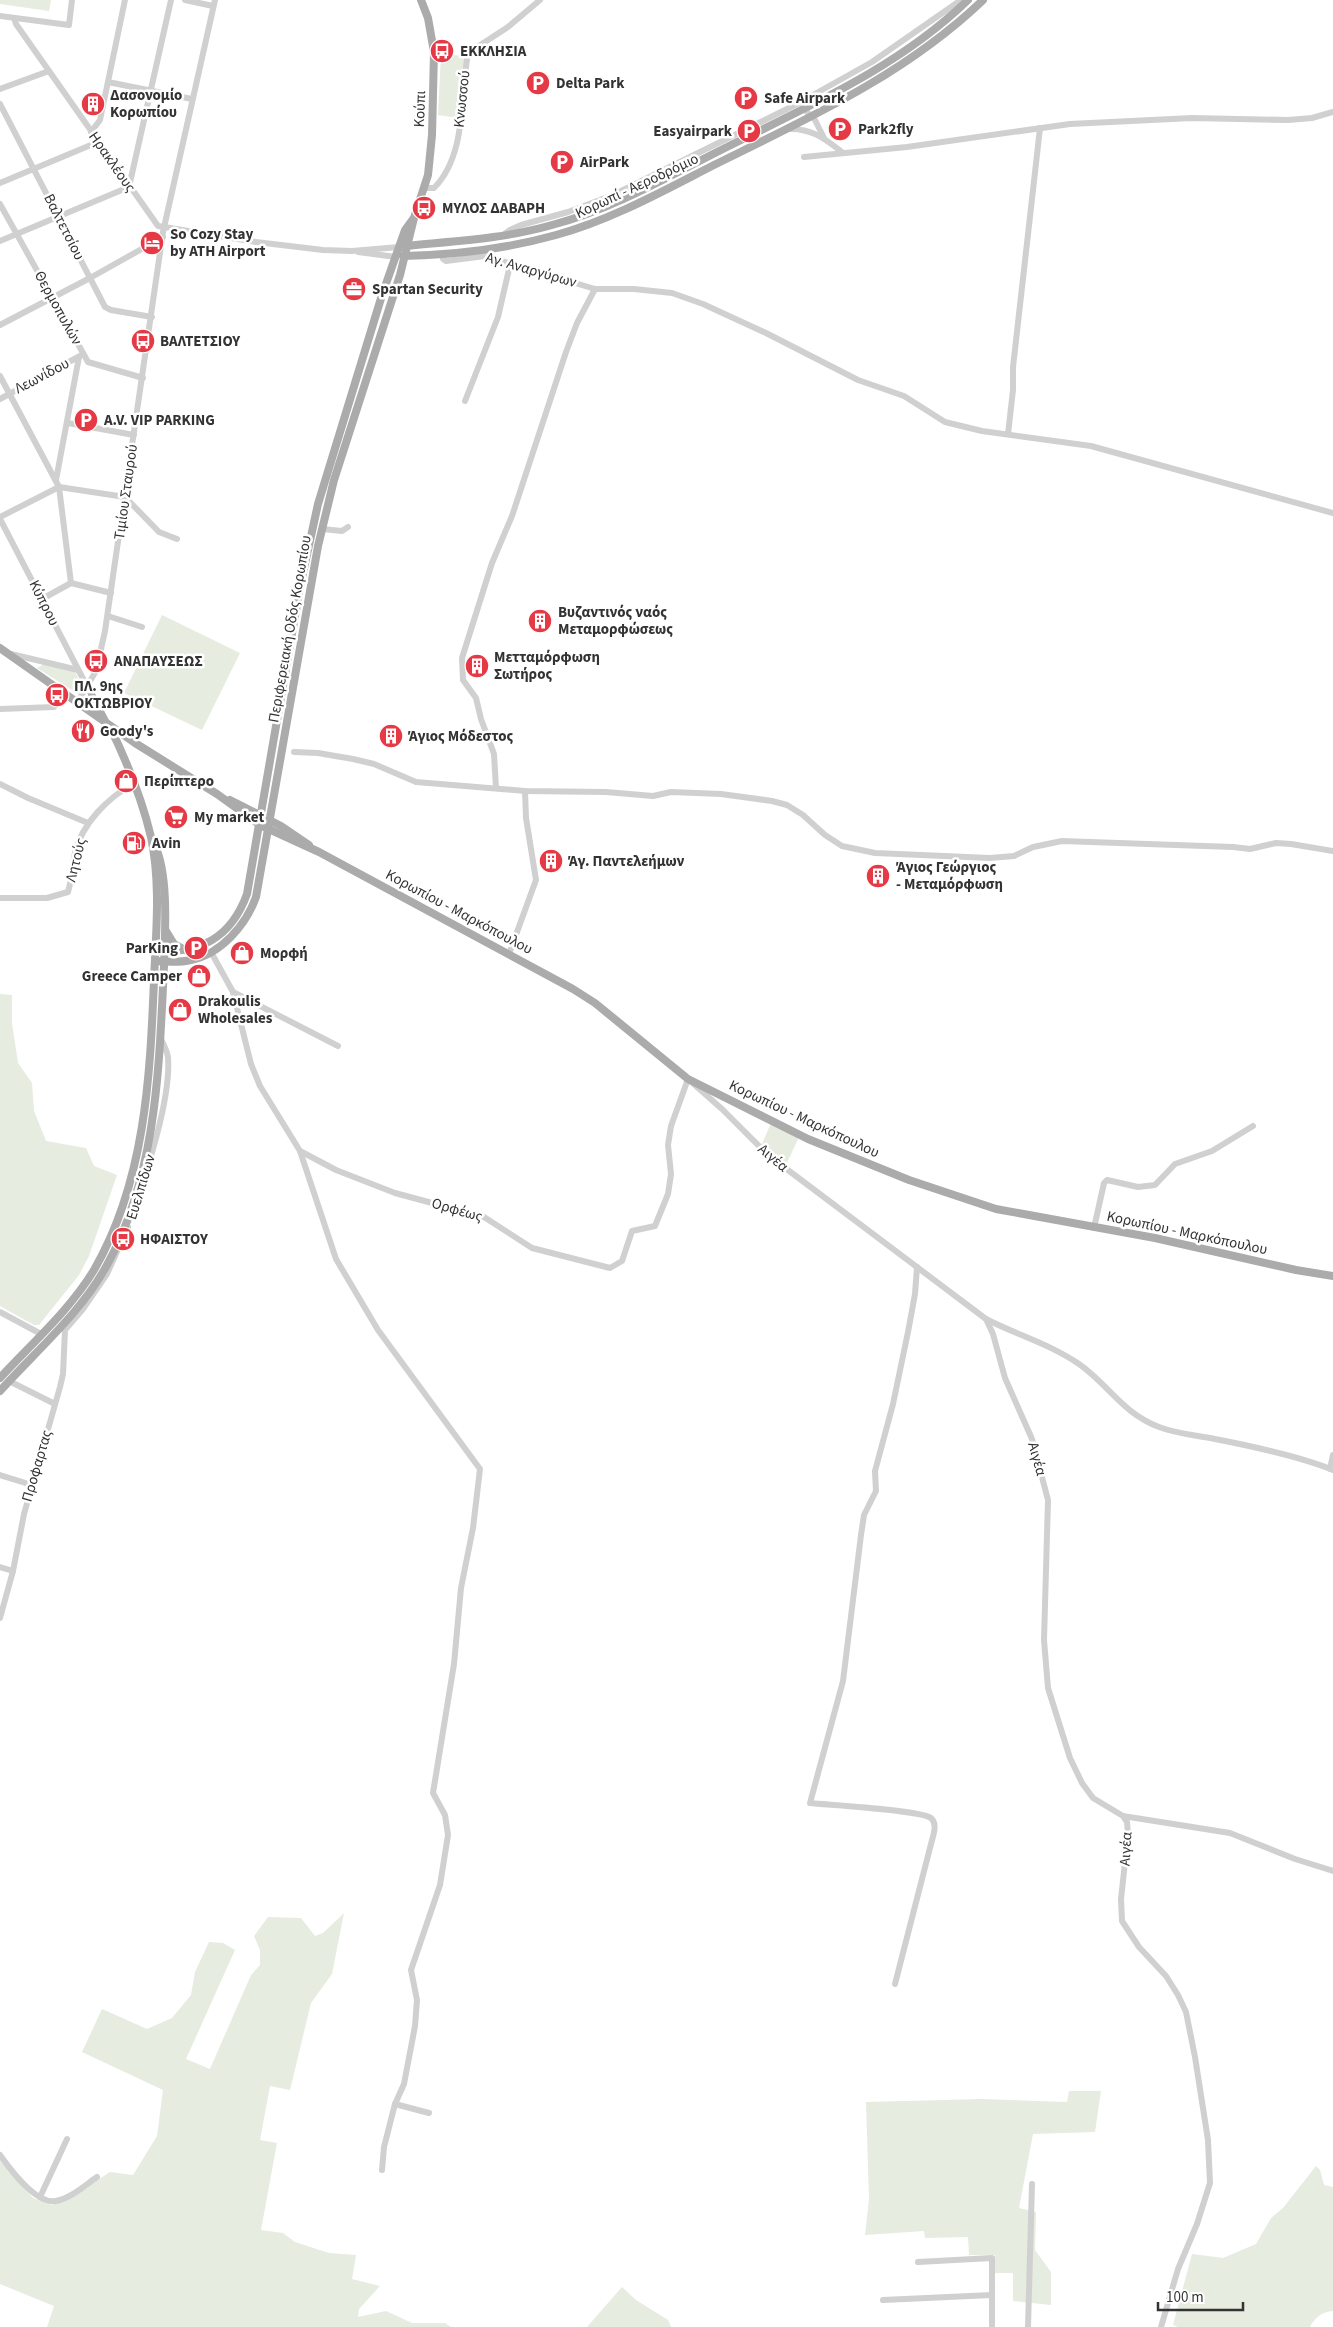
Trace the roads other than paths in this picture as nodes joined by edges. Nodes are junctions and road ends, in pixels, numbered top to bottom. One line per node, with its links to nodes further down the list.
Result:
1 (72, 0): 12 (street)
2 (124, 0): 14 (street)
3 (171, 0): 16 (street)
4 (185, 0): 10 (street)
5 (421, 0): 32 (main road, Κούπι)
6 (540, 0): 32 (street, Κνωσσού)
7 (961, 0): 39 (street)
8 (968, 0): 19 (main road, Κορωπί - Αεροδρόμιο)
9 (983, 0): 21 (main road, Κορωπί - Αεροδρόμιο)
10 (214, 3): 17 (street, Τιμίου Σταυρού)
11 (0, 17): 12 (street)
12 (14, 18): 13 (street, Ηρακλέους)
13 (49, 70): 15 (street); 24 (street, Ηρακλέους)
14 (108, 82): 16 (street); 24 (street)
15 (0, 89)
16 (149, 91): 17 (street); 31 (street)
17 (192, 99): 36 (street, Τιμίου Σταυρού)
18 (0, 104): 29 (street, Βαλτετσίου)
19 (804, 108): 21 (street); 39 (main road, Κορωπί - Αεροδρόμιο)
20 (1333, 112): 22 (street)
21 (812, 116): 23 (main road, Κορωπί - Αεροδρόμιο); 25 (street)
22 (1040, 128): 27 (street); 62 (street)
23 (786, 129): 25 (street); 44 (main road, Κορωπί - Αεροδρόμιο)
24 (91, 132): 26 (street, Ηρακλέους)
25 (825, 139): 27 (street)
26 (98, 142): 29 (street); 31 (street, Ηρακλέους)
27 (842, 152): 28 (street)
28 (804, 157)
29 (34, 168): 30 (street); 34 (street, Βαλτετσίου)
30 (0, 183)
31 (129, 187): 34 (street); 36 (street, Ηρακλέους)
32 (424, 188): 35 (main road, Κούπι)
33 (0, 204): 37 (street, Θερμοπυλών)
34 (58, 216): 37 (street); 50 (street, Βαλτετσίου)
35 (414, 218): 41 (main road, Κούπι); 42 (main road, Κούπι)
36 (164, 228): 38 (street, Τιμίου Σταυρού); 43 (street)
37 (16, 234): 40 (street); 52 (street, Θερμοπυλών)
38 (163, 236): 50 (street); 53 (street, Τιμίου Σταυρού)
39 (502, 237): 41 (main road, Κορωπί - Αεροδρόμιο)
40 (0, 241)
41 (409, 246): 42 (main road, Κορωπί - Αεροδρόμιο); 45 (main road, Περιφερειακή Οδός Κορωπίου)
42 (399, 247): 43 (street); 47 (main road, Περιφερειακή Οδός Κορωπίου)
43 (352, 251): 47 (street)
44 (443, 254): 46 (main road, Κορωπί - Αεροδρόμιο); 48 (street, Αγ. Αναργύρων)
45 (406, 256): 46 (main road, Κορωπί - Αεροδρόμιο); 47 (main road, Κορωπί - Αεροδρόμιο); 49 (main road, Περιφερειακή Οδός Κορωπίου)
46 (418, 256): 49 (main road)
47 (396, 257): 92 (main road, Περιφερειακή Οδός Κορωπίου)
48 (510, 265): 51 (street, Αγ. Αναργύρων); 60 (street)
49 (400, 276): 70 (main road, Περιφερειακή Οδός Κορωπίου)
50 (90, 278): 52 (street); 53 (street, Βαλτετσίου)
51 (595, 289): 62 (street, Αγ. Αναργύρων); 89 (street)
52 (52, 298): 54 (street); 55 (street, Θερμοπυλών)
53 (152, 317): 57 (street, Τιμίου Σταυρού)
54 (0, 325)
55 (81, 355): 57 (street, Θερμοπυλών); 58 (street, Λεωνίδου); 61 (street)
56 (0, 376): 58 (street)
57 (143, 378): 63 (street, Τιμίου Σταυρού)
58 (9, 394): 59 (street, Λεωνίδου); 64 (street)
59 (0, 399)
60 (465, 402)
61 (68, 423): 63 (street); 64 (street)
62 (1008, 434): 67 (street, Αγ. Αναργύρων)
63 (134, 435): 66 (street, Τιμίου Σταυρού)
64 (56, 480): 65 (street)
65 (58, 487): 66 (street); 68 (street); 72 (street)
66 (126, 498): 71 (street); 73 (street, Τιμίου Σταυρού)
67 (1333, 513)
68 (0, 518): 74 (street, Κύπρου)
69 (348, 527): 70 (street)
70 (322, 528): 93 (main road, Περιφερειακή Οδός Κορωπίου)
71 (177, 539)
72 (71, 584): 73 (street); 74 (street)
73 (111, 592): 75 (street, Τιμίου Σταυρού)
74 (42, 599): 79 (street, Κύπρου)
75 (108, 616): 76 (street); 80 (street, Τιμίου Σταυρού)
76 (142, 627)
77 (0, 648): 78 (main road, Κορωπίου - Μαρκόπουλου)
78 (7, 654): 79 (street); 81 (main road, Κορωπίου - Μαρκόπουλου)
79 (78, 670): 80 (street, Κύπρου)
80 (88, 688): 82 (street, Κύπρου); 83 (street, Τιμίου Σταυρού)
81 (66, 695): 83 (main road, Κορωπίου - Μαρκόπουλου); 84 (street)
82 (92, 696): 83 (street); 85 (main road)
83 (80, 705): 85 (main road, Κορωπίου - Μαρκόπουλου)
84 (0, 709)
85 (108, 724): 87 (main road); 91 (main road, Κορωπίου - Μαρκόπουλου)
86 (294, 752): 89 (street)
87 (134, 783): 94 (street, Λητούς); 97 (main road)
88 (0, 784): 94 (street)
89 (496, 788): 90 (street)
90 (525, 791): 98 (street); 106 (street)
91 (217, 794): 92 (main road, Κορωπίου - Μαρκόπουλου); 95 (main road, Κορωπίου - Μαρκόπουλου)
92 (261, 815): 93 (main road, Κορωπίου - Μαρκόπουλου); 95 (main road, Περιφερειακή Οδός Κορωπίου)
93 (270, 820): 96 (main road, Περιφερειακή Οδός Κορωπίου); 99 (main road, Κορωπίου - Μαρκόπουλου)
94 (88, 823): 100 (street, Λητούς)
95 (260, 825): 96 (main road, Κορωπίου - Μαρκόπουλου); 103 (main road, Περιφερειακή Οδός Κορωπίου)
96 (269, 830): 99 (main road, Κορωπίου - Μαρκόπουλου); 105 (main road, Περιφερειακή Οδός Κορωπίου)
97 (151, 838): 101 (main road); 102 (main road)
98 (1333, 851)
99 (319, 852): 106 (main road, Κορωπίου - Μαρκόπουλου)
100 (0, 898)
101 (165, 928): 103 (main road); 104 (main road)
102 (156, 951): 104 (main road, Περιφερειακή Οδός Κορωπίου); 107 (main road)
103 (190, 951): 104 (main road, Περιφερειακή Οδός Κορωπίου)
104 (164, 952): 109 (main road)
105 (211, 952): 108 (main road, Περιφερειακή Οδός Κορωπίου); 111 (street)
106 (509, 954): 113 (main road, Κορωπίου - Μαρκόπουλου)
107 (155, 961): 109 (main road, Περιφερειακή Οδός Κορωπίου); 123 (main road)
108 (181, 961): 109 (main road, Περιφερειακή Οδός Κορωπίου); 110 (main road)
109 (164, 962): 110 (main road)
110 (164, 976): 120 (main road)
111 (233, 992): 112 (street); 115 (street)
112 (338, 1046)
113 (688, 1079): 115 (street, Ορφέως); 116 (main road, Κορωπίου - Μαρκόπουλου); 117 (street, Αιγέα)
114 (1253, 1126): 116 (street)
115 (300, 1151): 139 (street)
116 (1094, 1228): 118 (main road, Κορωπίου - Μαρκόπουλου)
117 (917, 1267): 121 (street, Αιγέα); 138 (street)
118 (1333, 1276)
119 (0, 1312): 123 (street)
120 (70, 1319): 126 (main road); 128 (street, Προφαρτας)
121 (986, 1319): 122 (street, Αιγέα); 124 (street, Αιγέα)
122 (1002, 1327): 124 (street); 130 (street, Αιγέα)
123 (41, 1334): 125 (main road)
124 (993, 1334): 136 (street, Αιγέα)
125 (0, 1378)
126 (9, 1381): 127 (main road); 128 (street)
127 (0, 1391)
128 (55, 1404): 132 (street, Προφαρτας)
129 (1333, 1455): 130 (street)
130 (1331, 1470)
131 (0, 1475): 132 (street)
132 (32, 1485): 134 (street, Προφαρτας)
133 (0, 1567): 134 (street)
134 (13, 1572): 135 (street, Προφαρτας)
135 (0, 1618)
136 (1123, 1816): 137 (street); 152 (street, Αιγέα)
137 (1333, 1871)
138 (895, 1984)
139 (395, 2104): 140 (street); 143 (street)
140 (429, 2113)
141 (67, 2139): 146 (street)
142 (0, 2155): 146 (street)
143 (382, 2170)
144 (96, 2177): 146 (street)
145 (1032, 2184): 151 (street)
146 (40, 2197)
147 (918, 2262): 148 (street)
148 (992, 2295): 149 (street); 150 (street)
149 (883, 2300)
150 (992, 2327)
151 (1028, 2327)
152 (1161, 2327)

